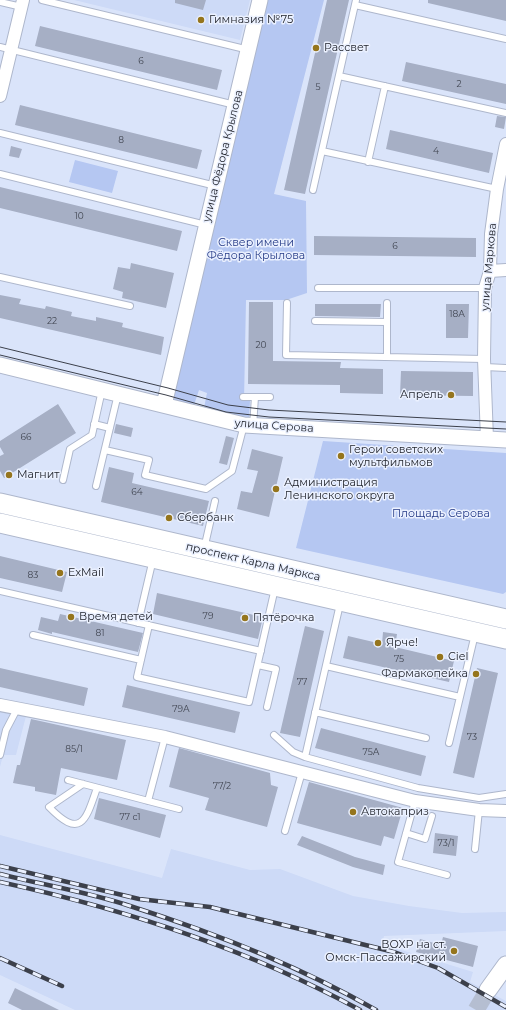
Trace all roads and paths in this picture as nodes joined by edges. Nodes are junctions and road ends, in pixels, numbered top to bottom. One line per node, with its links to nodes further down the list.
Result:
1 (42, 0): 8 (lane)
2 (260, 0): 8 (street, улица Фёдора Крылова)
3 (0, 2): 5 (lane)
4 (356, 2): 6 (lane); 9 (lane)
5 (22, 4): 7 (street)
6 (506, 39)
7 (6, 49): 11 (street); 12 (lane)
8 (249, 50): 12 (street, улица Фёдора Крылова)
9 (339, 76): 10 (lane); 16 (lane)
10 (385, 86): 13 (lane); 17 (lane)
11 (0, 94)
12 (236, 105): 19 (street, улица Фёдора Крылова)
13 (506, 113)
14 (0, 133): 19 (lane)
15 (506, 144): 20 (street, улица Маркова)
16 (322, 151): 17 (lane); 21 (lane)
17 (368, 162): 20 (lane)
18 (0, 174): 22 (lane)
19 (216, 186): 22 (street, улица Фёдора Крылова)
20 (497, 189): 23 (street, улица Маркова)
21 (313, 190)
22 (207, 225): 42 (street, улица Фёдора Крылова)
23 (490, 270): 24 (street); 27 (street, улица Маркова)
24 (506, 270)
25 (0, 277): 30 (lane)
26 (318, 288): 27 (lane)
27 (485, 288): 34 (street, улица Маркова)
28 (287, 303): 33 (lane)
29 (387, 303): 32 (lane)
30 (130, 306)
31 (316, 321): 32 (lane)
32 (387, 322): 33 (lane)
33 (387, 357): 34 (lane)
34 (484, 363): 36 (lane); 46 (street, улица Маркова)
35 (0, 365): 37 (street, улица Серова)
36 (506, 368)
37 (102, 390): 38 (street, улица Серова); 43 (lane)
38 (118, 394): 42 (street, улица Серова); 45 (lane)
39 (243, 397): 41 (lane)
40 (270, 397): 41 (lane)
41 (255, 398): 44 (lane)
42 (164, 405): 44 (street, улица Серова)
43 (94, 424): 45 (lane); 49 (lane)
44 (248, 426): 46 (street, улица Серова); 48 (lane)
45 (110, 428): 48 (lane)
46 (487, 439): 47 (street, улица Серова)
47 (506, 440)
48 (105, 450): 50 (lane)
49 (63, 480)
50 (96, 486)
51 (215, 501): 55 (lane)
52 (0, 503): 55 (main road, проспект Карла Маркса)
53 (0, 523): 54 (main road, проспект Карла Маркса)
54 (153, 558): 55 (main road, проспект Карла Маркса); 60 (lane)
55 (201, 559): 56 (main road, проспект Карла Маркса); 59 (main road, проспект Карла Маркса)
56 (276, 585): 58 (main road, проспект Карла Маркса); 65 (lane)
57 (0, 591): 60 (lane)
58 (341, 600): 62 (main road, проспект Карла Маркса); 68 (lane)
59 (506, 619)
60 (138, 623): 61 (lane)
61 (149, 625): 65 (lane); 66 (lane)
62 (476, 632): 64 (main road, проспект Карла Маркса); 69 (lane)
63 (33, 635): 66 (lane)
64 (506, 639)
65 (261, 651): 67 (lane)
66 (141, 660): 67 (lane)
67 (258, 665): 71 (lane)
68 (326, 666): 69 (lane); 73 (lane)
69 (460, 697): 77 (lane)
70 (0, 705): 72 (street)
71 (267, 707)
72 (17, 709): 75 (street); 78 (lane)
73 (315, 712): 76 (lane); 79 (lane)
74 (274, 735): 79 (lane)
75 (165, 737): 80 (street); 85 (lane)
76 (426, 738)
77 (449, 743)
78 (0, 755)
79 (305, 757): 84 (lane)
80 (302, 772): 86 (street); 91 (lane)
81 (68, 780): 82 (lane)
82 (83, 784): 83 (lane); 83 (lane)
83 (97, 788): 85 (lane)
84 (506, 794)
85 (148, 801): 87 (lane)
86 (415, 801): 88 (street); 92 (lane)
87 (179, 809)
88 (479, 810): 89 (street); 93 (lane)
89 (506, 811)
90 (432, 816): 92 (lane)
91 (285, 831)
92 (406, 833): 94 (lane)
93 (475, 849)
94 (447, 876)
95 (506, 965): 96 (main road)
96 (488, 990)

